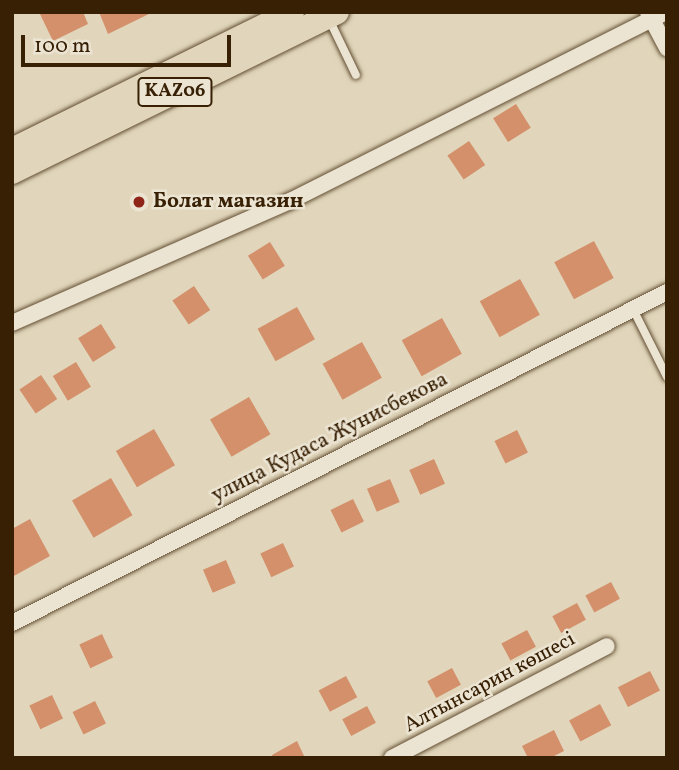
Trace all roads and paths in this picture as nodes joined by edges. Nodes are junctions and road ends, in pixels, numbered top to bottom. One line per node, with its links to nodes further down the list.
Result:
1 (292, 12): 6 (main road, KАZ06)
2 (333, 15): 5 (lane); 7 (main road, KАZ06)
3 (655, 15): 4 (street); 10 (street)
4 (667, 48)
5 (356, 75)
6 (12, 150)
7 (12, 172)
8 (667, 292): 9 (street, улица Кудаса Жунисбекова)
9 (634, 309): 11 (lane); 12 (street, улица Кудаса Жунисбекова)
10 (12, 323)
11 (667, 377)
12 (12, 623)
13 (607, 646): 14 (street, Алтынсарин көшесі)
14 (392, 758)

